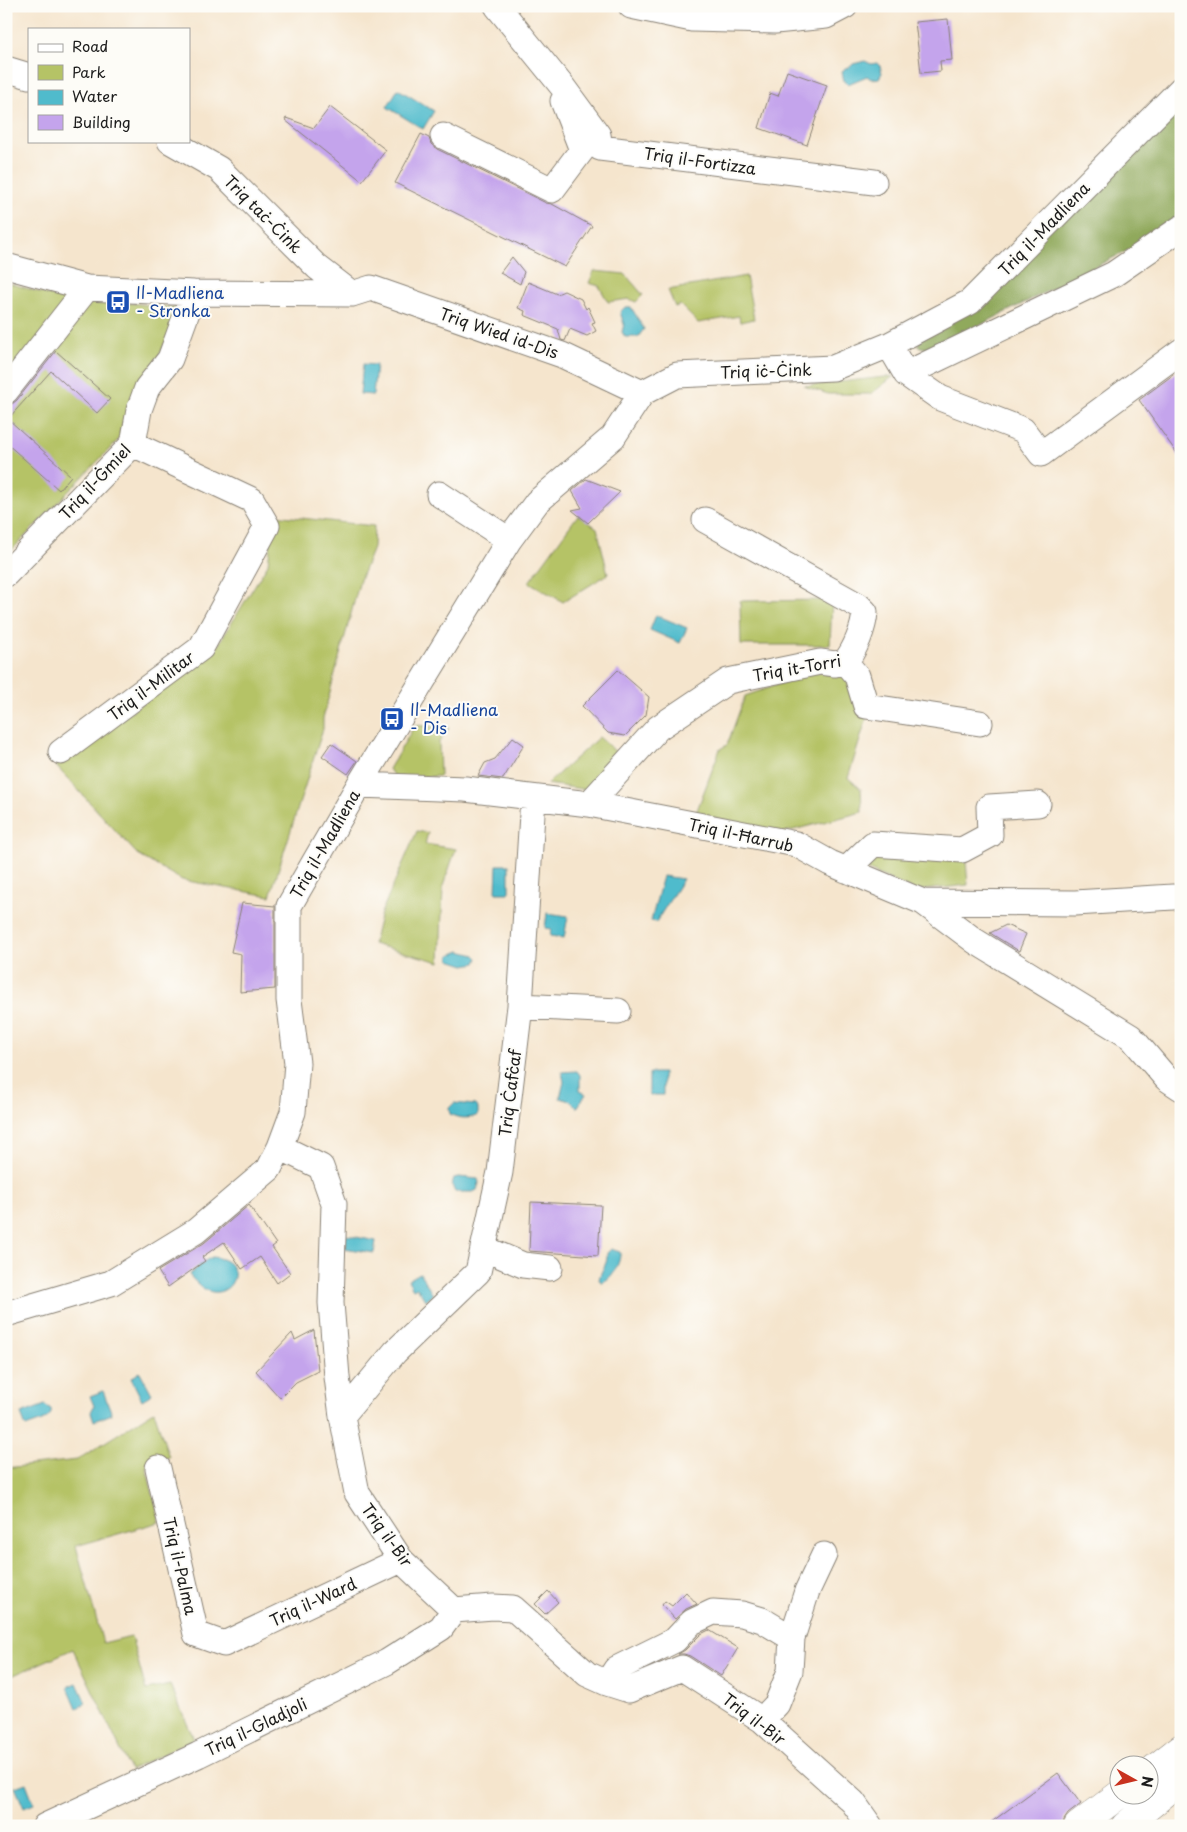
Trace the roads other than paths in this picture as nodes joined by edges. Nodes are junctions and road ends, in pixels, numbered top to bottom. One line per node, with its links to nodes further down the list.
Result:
1 (497, 6): 6 (street, Triq il-Fortizza)
2 (631, 6): 3 (street)
3 (845, 6)
4 (6, 69): 5 (street)
5 (28, 76)
6 (562, 86): 8 (street, Triq il-Fortizza); 10 (street, Triq il-Fortizza)
7 (1181, 89): 16 (street, Triq il-Madliena)
8 (443, 136)
9 (172, 142): 15 (street, Triq taċ-Ċink)
10 (874, 182)
11 (1181, 228): 18 (street)
12 (6, 266): 13 (street, Triq Wied id-Dis)
13 (87, 288): 14 (street, Triq Wied id-Dis); 19 (street)
14 (194, 293): 15 (street, Triq Wied id-Dis); 21 (street, Triq il-Ġmiel)
15 (352, 294): 20 (street, Triq Wied id-Dis)
16 (889, 345): 18 (street); 20 (street, Triq iċ-Ċink)
17 (1181, 351): 18 (street)
18 (906, 374)
19 (6, 391)
20 (642, 393): 24 (street, Triq il-Madliena)
21 (133, 444): 25 (street, Triq il-Ġmiel); 28 (street, Triq il-Militar)
22 (439, 494): 24 (street)
23 (706, 520): 26 (street, Triq it-Torri)
24 (509, 540): 29 (street, Triq il-Madliena)
25 (6, 574)
26 (845, 662): 27 (street); 31 (street, Triq it-Torri)
27 (980, 723)
28 (61, 752)
29 (359, 786): 30 (street, Triq il-Ħarrub); 39 (street, Triq il-Madliena)
30 (533, 798): 31 (street, Triq il-Ħarrub); 36 (street, Triq Ċafċaf)
31 (589, 804): 33 (street, Triq il-Ħarrub)
32 (1038, 804): 33 (street)
33 (846, 870): 35 (street, Triq il-Ħarrub)
34 (1173, 897): 35 (street, Triq il-Ħarrub)
35 (923, 902): 38 (street)
36 (520, 1006): 37 (street); 40 (street, Triq Ċafċaf)
37 (618, 1011)
38 (1181, 1088)
39 (280, 1147): 42 (street, Triq il-Madliena); 44 (street, Triq il-Bir)
40 (483, 1248): 41 (street); 43 (street, Triq Ċafċaf)
41 (550, 1268)
42 (6, 1314)
43 (395, 1352): 44 (street, Triq Ċafċaf); 45 (street, Triq Ċafċaf)
44 (337, 1377): 45 (street, Triq il-Bir)
45 (342, 1416): 48 (street, Triq il-Bir)
46 (158, 1468): 51 (street, Triq il-Palma)
47 (824, 1555): 50 (street)
48 (401, 1560): 49 (street, Triq il-Bir); 51 (street, Triq il-Ward)
49 (454, 1610): 52 (street, Triq il-Bir); 58 (street, Triq il-Gladjoli)
50 (792, 1638): 52 (street); 53 (street)
51 (224, 1644)
52 (607, 1683): 53 (street, Triq il-Bir)
53 (762, 1720): 59 (street, Triq il-Bir)
54 (1181, 1748): 55 (highway)
55 (1160, 1764)
56 (1181, 1780): 61 (highway)
57 (1110, 1802): 60 (highway)
58 (45, 1826)
59 (870, 1826)
60 (1078, 1826)
61 (1124, 1826)

